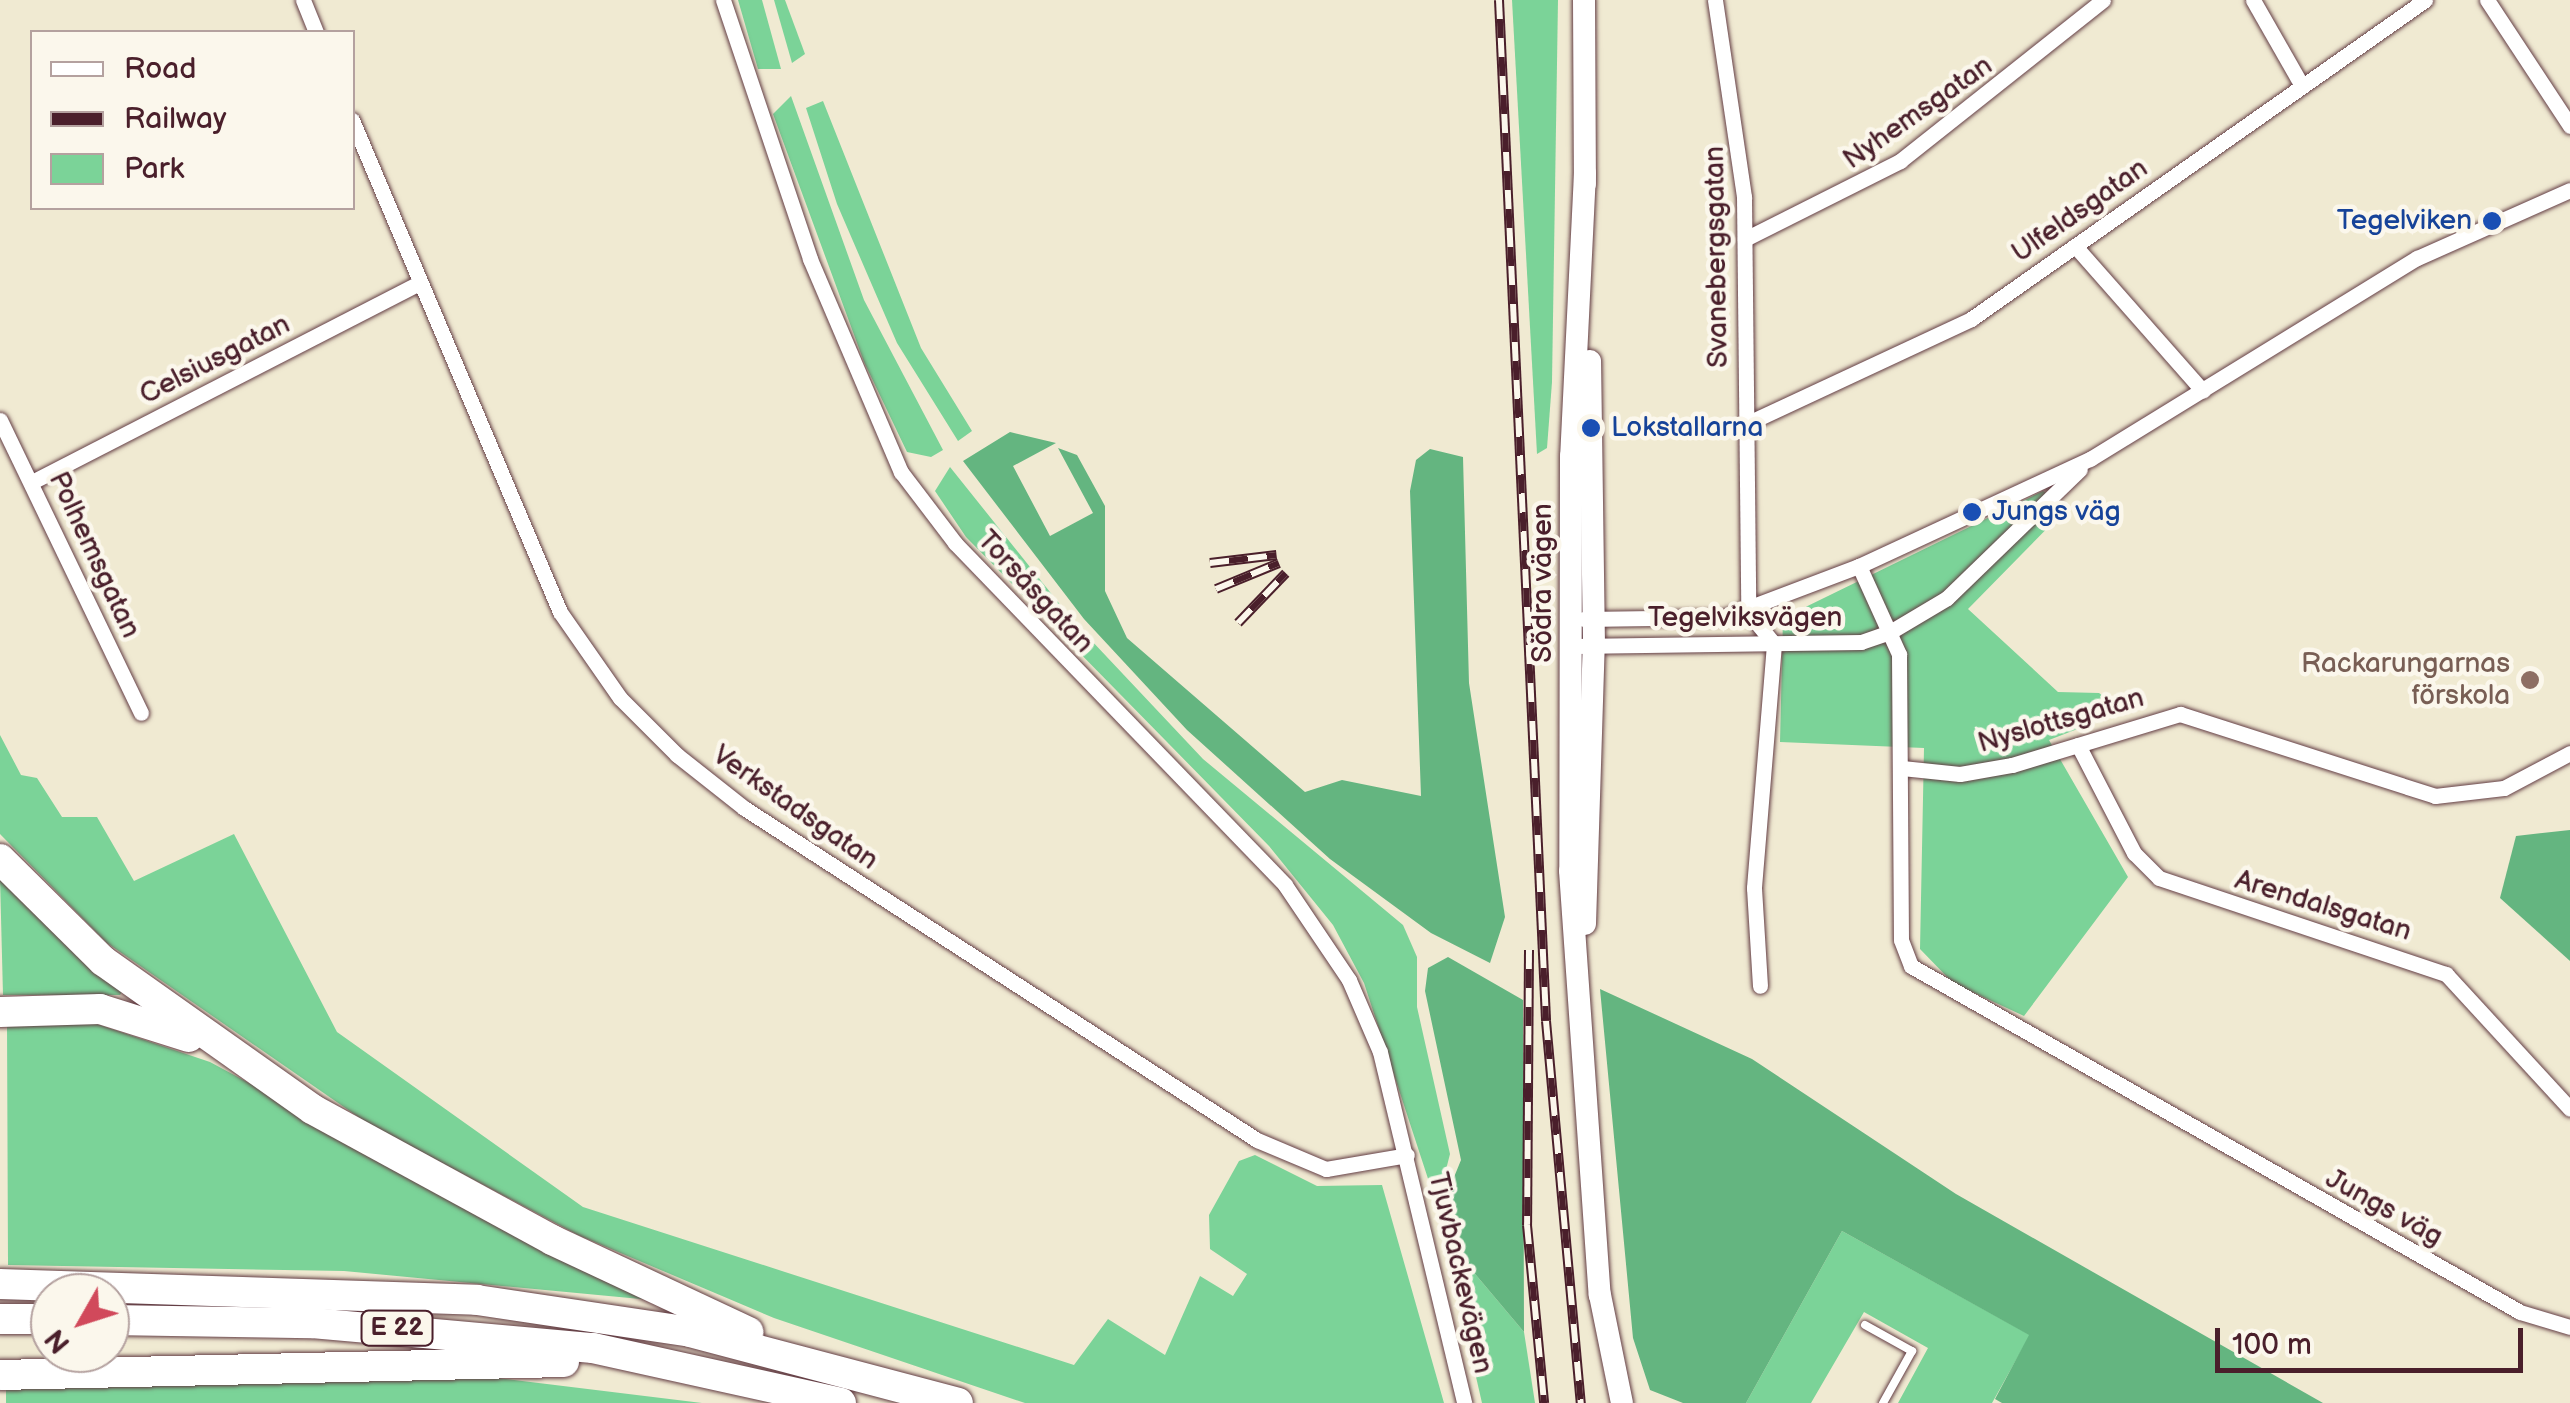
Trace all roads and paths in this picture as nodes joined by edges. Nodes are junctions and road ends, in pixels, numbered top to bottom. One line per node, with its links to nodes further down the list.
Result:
1 (303, 0): 9 (street)
2 (723, 0): 37 (street, Torsåsgatan)
3 (1584, 0): 24 (main road, Södra vägen)
4 (1715, 0): 14 (street, Svanebergsgatan)
5 (2103, 0): 14 (street, Nyhemsgatan)
6 (2253, 0): 10 (street)
7 (2425, 0): 10 (street, Ulfeldsgatan)
8 (2488, 0): 11 (street)
9 (315, 30)
10 (2301, 84): 15 (street, Ulfeldsgatan)
11 (2570, 126)
12 (355, 127): 16 (street, Verkstadsgatan)
13 (2570, 190): 17 (street, Tegelviksvägen)
14 (1745, 239): 19 (street, Svanebergsgatan)
15 (2076, 246): 17 (street); 19 (street, Ulfeldsgatan)
16 (420, 283): 21 (street, Celsiusgatan); 37 (street, Verkstadsgatan)
17 (2203, 391): 20 (street, Tegelviksvägen)
18 (0, 420): 21 (street, Polhemsgatan)
19 (1744, 424): 23 (street, Svanebergsgatan)
20 (2090, 459): 22 (street, Tegelviksvägen); 25 (street, Tegelviksvägen)
21 (32, 482): 28 (street, Polhemsgatan)
22 (1859, 566): 23 (street, Tegelviksvägen); 25 (street, Jungs väg)
23 (1748, 612): 24 (street, Tegelviksvägen); 26 (street)
24 (1584, 618): 27 (main road, Södra vägen)
25 (1890, 632): 26 (street, Tegelviksvägen); 31 (street, Jungs väg)
26 (1774, 644): 27 (street, Tegelviksvägen); 33 (street)
27 (1584, 645): 50 (main road, Södra vägen)
28 (140, 713)
29 (2078, 746): 30 (street, Nyslottsgatan); 31 (street, Nyslottsgatan); 36 (street, Arendalsgatan)
30 (2570, 753)
31 (1902, 768): 43 (street, Jungs väg)
32 (0, 859): 35 (highway)
33 (1760, 986)
34 (0, 1012): 35 (highway)
35 (216, 1046): 44 (highway)
36 (2570, 1109)
37 (1408, 1154): 49 (street, Tjuvbackevägen)
38 (0, 1284): 44 (highway, E 22)
39 (0, 1319): 40 (highway)
40 (30, 1320)
41 (130, 1321): 45 (highway, E 22)
42 (1864, 1324): 51 (lane)
43 (2570, 1328)
44 (806, 1358): 48 (highway, E 22)
45 (682, 1365): 46 (highway); 47 (highway, E 22)
46 (0, 1375)
47 (841, 1403)
48 (958, 1403)
49 (1464, 1403)
50 (1622, 1403)
51 (1884, 1403)

